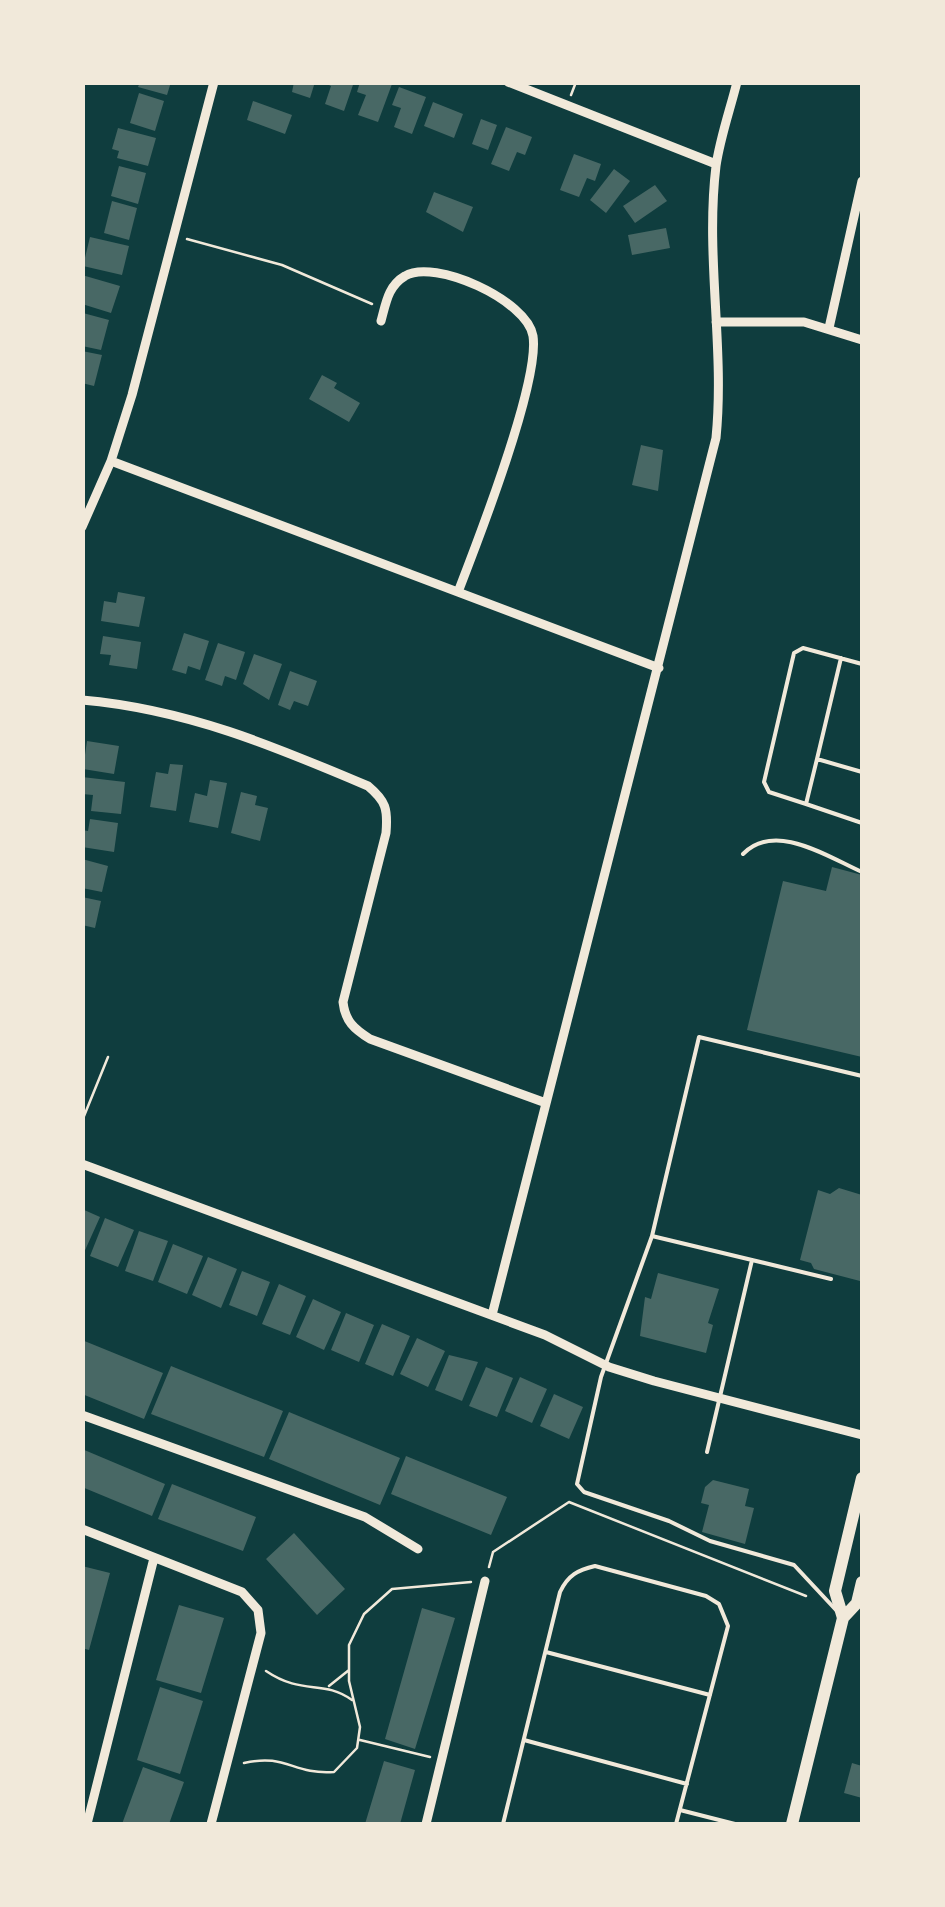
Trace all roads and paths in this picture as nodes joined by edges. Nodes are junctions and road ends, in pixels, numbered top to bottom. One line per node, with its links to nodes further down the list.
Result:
1 (214, 82): 6 (street)
2 (508, 82): 4 (street)
3 (736, 82): 4 (street)
4 (716, 164): 9 (street)
5 (862, 181): 10 (street)
6 (176, 236): 7 (path); 12 (street)
7 (384, 309): 8 (street); 14 (street)
8 (381, 321)
9 (716, 322): 10 (street); 17 (street)
10 (829, 328): 11 (street)
11 (862, 340)
12 (111, 461): 13 (street); 14 (street)
13 (82, 527)
14 (458, 592): 17 (street)
15 (842, 658): 16 (lane); 19 (lane); 21 (lane)
16 (862, 664)
17 (659, 668): 27 (street)
18 (82, 700): 27 (street)
19 (817, 759): 20 (lane); 21 (lane)
20 (862, 772)
21 (806, 804): 22 (lane)
22 (862, 822)
23 (743, 854): 24 (lane)
24 (862, 872)
25 (108, 1056): 28 (path)
26 (862, 1076): 30 (lane)
27 (546, 1103): 33 (street)
28 (82, 1122)
29 (82, 1164): 33 (street)
30 (652, 1236): 31 (lane); 34 (lane)
31 (752, 1260): 32 (lane); 35 (lane)
32 (831, 1279)
33 (492, 1315): 34 (street)
34 (609, 1366): 35 (street); 46 (lane)
35 (719, 1397): 37 (street); 38 (lane)
36 (82, 1415): 41 (street)
37 (862, 1435)
38 (707, 1452)
39 (862, 1478): 46 (main road)
40 (82, 1529): 42 (street)
41 (418, 1549)
42 (154, 1558): 59 (street); 60 (street)
43 (485, 1581): 45 (path); 48 (path); 55 (street)
44 (862, 1582): 46 (main road)
45 (808, 1596)
46 (843, 1618): 65 (main road)
47 (546, 1652): 51 (lane); 51 (lane); 54 (lane)
48 (349, 1670): 50 (path); 52 (path)
49 (266, 1671): 50 (path)
50 (327, 1687): 52 (path)
51 (710, 1694): 57 (lane)
52 (354, 1701): 53 (path)
53 (358, 1740): 55 (path); 56 (path)
54 (524, 1740): 57 (lane); 62 (lane)
55 (442, 1760): 61 (street)
56 (244, 1763)
57 (687, 1784): 58 (lane)
58 (680, 1810): 63 (lane); 64 (lane)
59 (88, 1824)
60 (211, 1824)
61 (426, 1824)
62 (503, 1824)
63 (676, 1824)
64 (734, 1824)
65 (792, 1824)

